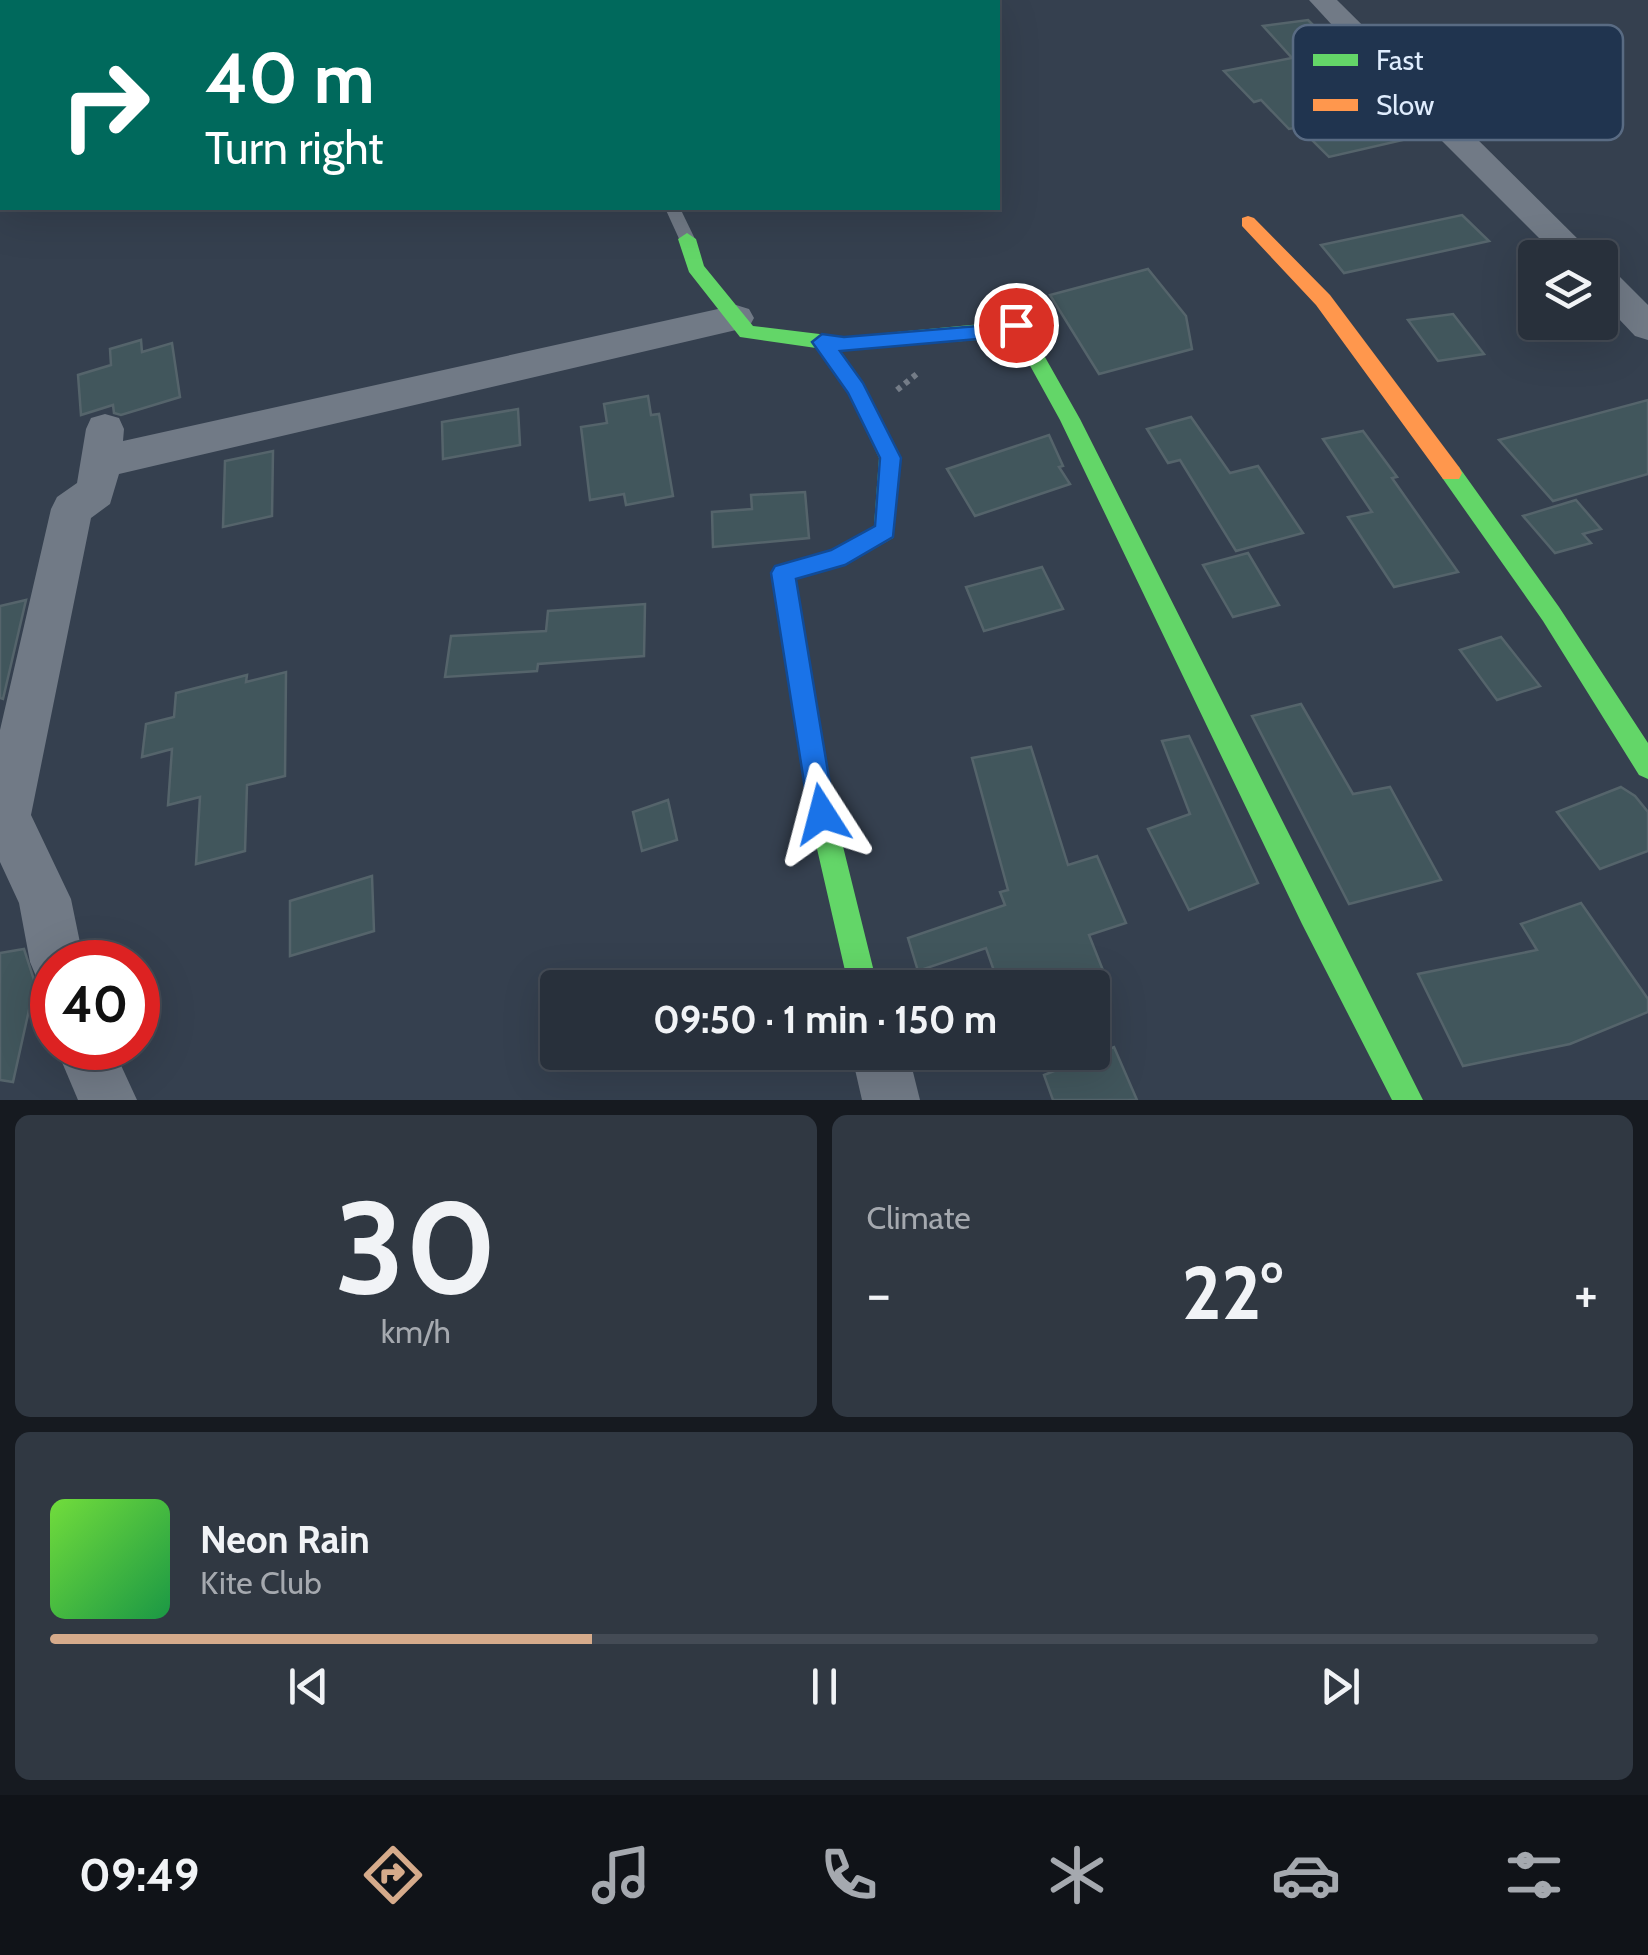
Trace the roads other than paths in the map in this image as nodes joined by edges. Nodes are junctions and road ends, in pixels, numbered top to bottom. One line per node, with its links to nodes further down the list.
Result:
1 (1322, 0): 2 (street)
2 (1346, 25)
3 (1458, 140): 7 (street)
4 (675, 210): 6 (lane)
5 (1248, 222): 12 (street)
6 (687, 239): 9 (street)
7 (1561, 240)
8 (1618, 296): 10 (street)
9 (736, 318): 11 (street); 13 (street)
10 (1648, 327)
11 (822, 342): 15 (street); 20 (street)
12 (1648, 766)
13 (2, 819): 14 (street)
14 (53, 940)
15 (860, 970)
16 (94, 1070): 18 (street)
17 (884, 1070): 19 (street)
18 (108, 1100)
19 (891, 1100)
20 (1408, 1100)

